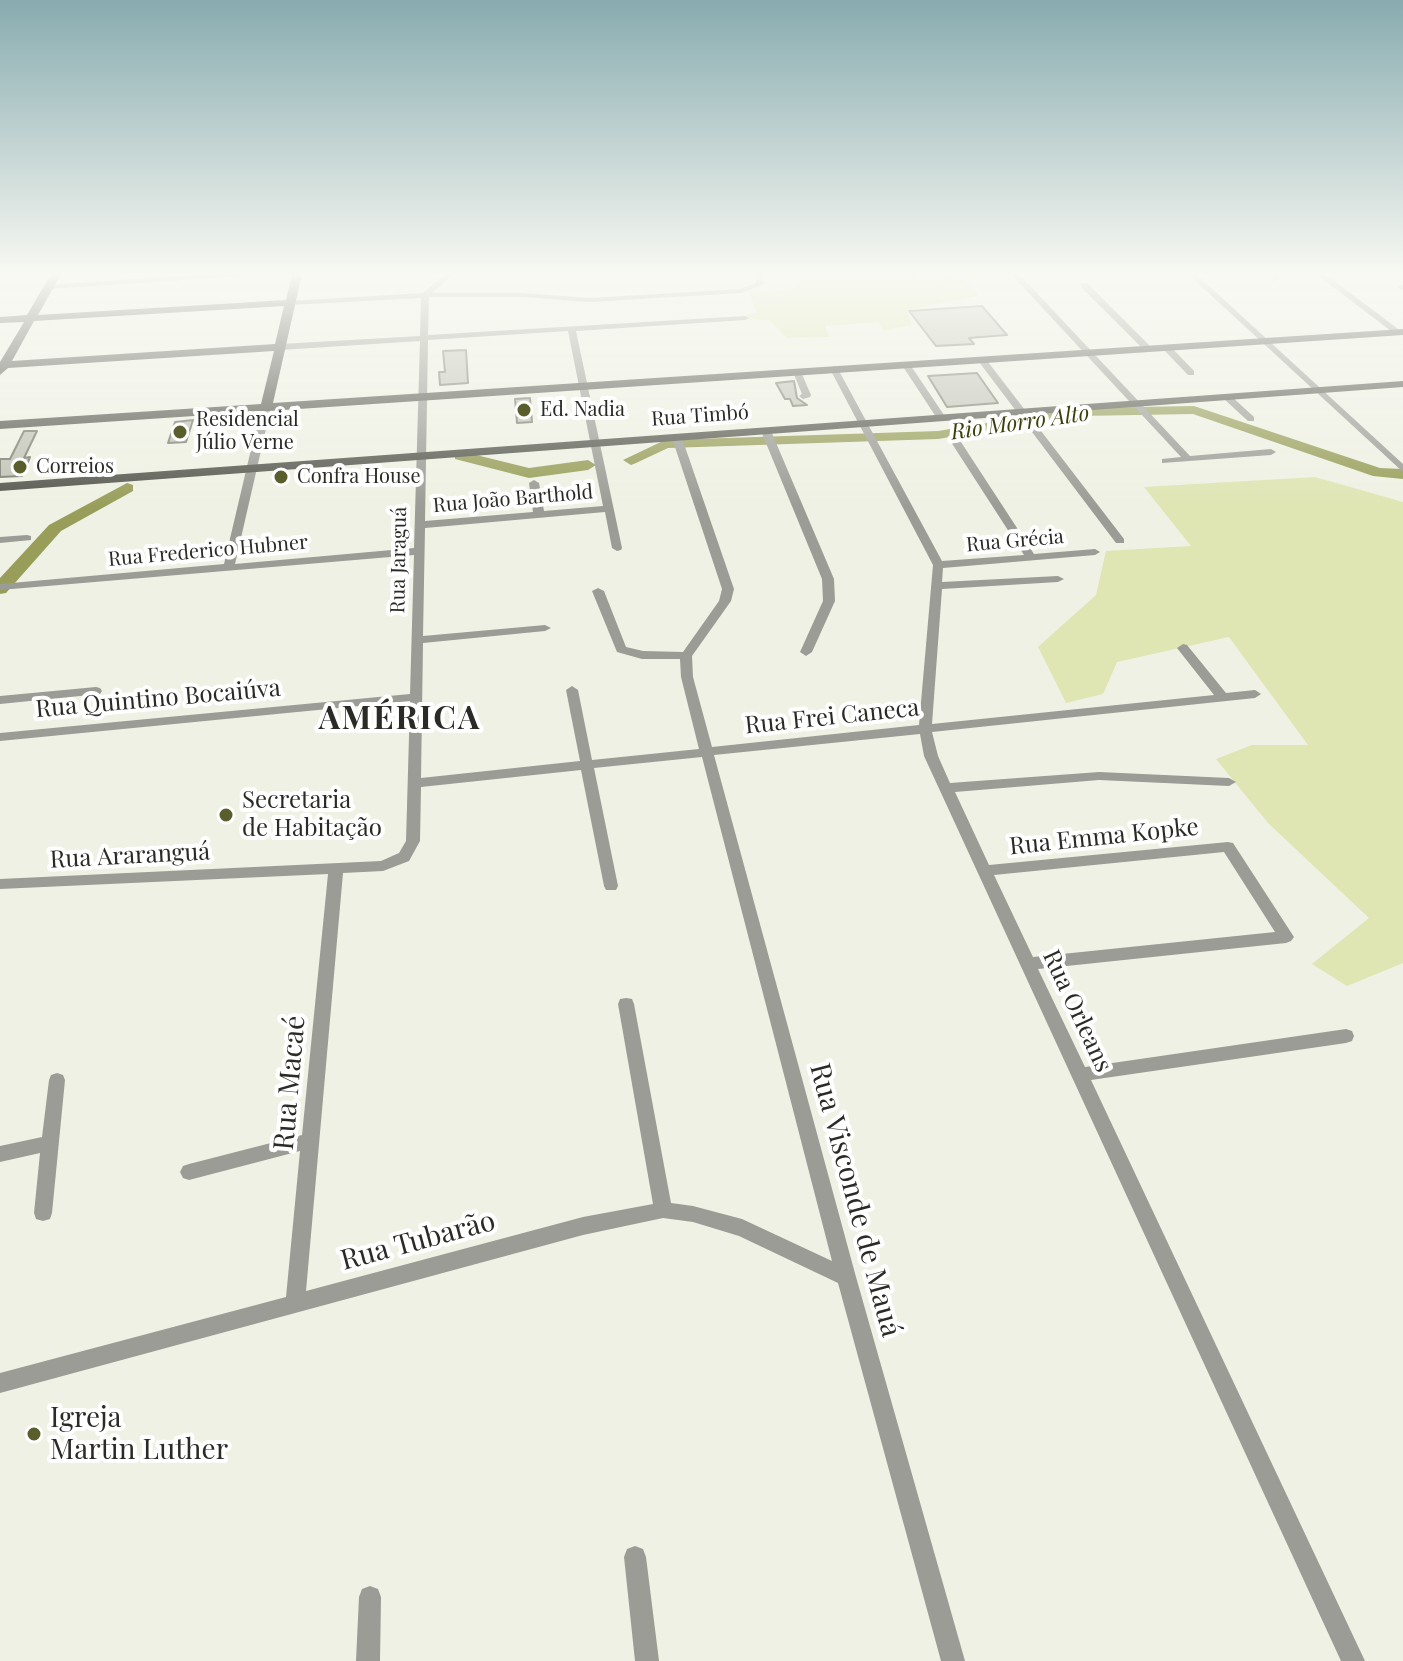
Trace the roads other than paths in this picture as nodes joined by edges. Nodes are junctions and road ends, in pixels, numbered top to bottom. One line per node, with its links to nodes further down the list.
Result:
1 (217, 352): 11 (main road)
2 (279, 352): 21 (main road)
3 (424, 352): 19 (street, Rua Jaraguá)
4 (577, 352): 16 (street)
5 (1110, 352): 8 (main road)
6 (1170, 352): 14 (street)
7 (1276, 352): 17 (street)
8 (1088, 353): 9 (main road); 22 (street)
9 (982, 360): 10 (main road); 23 (street)
10 (906, 365): 12 (main road); 24 (street)
11 (1, 367)
12 (834, 369): 13 (main road); 27 (street)
13 (797, 372): 16 (main road); 18 (street)
14 (1191, 373)
15 (1403, 384): 17 (main road, Rua Timbó)
16 (584, 386): 19 (main road); 31 (street)
17 (1318, 390): 20 (main road, Rua Timbó); 37 (street)
18 (803, 396)
19 (423, 397): 21 (main road); 33 (street, Rua Jaraguá)
20 (1227, 397): 22 (main road, Rua Timbó); 25 (street)
21 (266, 407): 26 (main road); 36 (street)
22 (1140, 408): 23 (main road, Rua Timbó); 34 (street)
23 (1023, 414): 24 (main road, Rua Timbó); 45 (street)
24 (941, 418): 27 (main road, Rua Timbó)
25 (1251, 419)
26 (0, 425)
27 (867, 432): 28 (main road, Rua Timbó); 50 (street)
28 (769, 437): 30 (main road, Rua Timbó); 59 (street)
29 (954, 439): 49 (street)
30 (678, 442): 31 (main road, Rua Timbó); 60 (street)
31 (595, 444): 33 (main road, Rua Timbó); 40 (street)
32 (1271, 452): 34 (street)
33 (421, 456): 36 (main road, Rua Timbó); 42 (street, Rua Jaraguá)
34 (1188, 459): 35 (street)
35 (1165, 461)
36 (252, 469): 39 (main road, Rua Timbó); 51 (street)
37 (1403, 469)
38 (534, 483): 41 (street)
39 (0, 487)
40 (609, 509): 41 (street, Rua João Barthold); 46 (street)
41 (539, 515): 42 (street, Rua João Barthold)
42 (420, 525): 47 (street, Rua Jaraguá)
43 (27, 538): 44 (street)
44 (0, 540)
45 (1120, 541)
46 (617, 548)
47 (419, 551): 51 (street, Rua Frederico Hubner); 57 (street, Rua Jaraguá)
48 (1095, 552): 49 (street, Rua Grécia)
49 (1031, 557): 50 (street, Rua Grécia)
50 (938, 565): 53 (street, Rua Orleans)
51 (229, 567): 54 (street, Rua Frederico Hubner)
52 (1058, 579): 53 (street)
53 (936, 586): 67 (street, Rua Orleans)
54 (0, 587)
55 (598, 591): 60 (street)
56 (545, 628): 57 (street)
57 (417, 640): 64 (street, Rua Jaraguá)
58 (1183, 648): 65 (street)
59 (806, 652)
60 (686, 656): 69 (street, Rua Visconde de Mauá)
61 (572, 690): 70 (street)
62 (96, 691): 66 (street)
63 (1255, 694): 65 (street, Rua Frei Caneca)
64 (416, 697): 68 (street, Rua Quintino Bocaiúva); 72 (street, Rua Jaraguá)
65 (1222, 697): 67 (street, Rua Frei Caneca)
66 (0, 700)
67 (925, 729): 69 (street, Rua Frei Caneca); 74 (street, Rua Orleans)
68 (0, 737)
69 (707, 752): 70 (street, Rua Frei Caneca); 91 (street, Rua Visconde de Mauá)
70 (587, 765): 72 (street, Rua Frei Caneca); 79 (street)
71 (1229, 782): 74 (street)
72 (414, 783): 75 (street, Rua Jaraguá)
73 (1079, 784): 74 (street)
74 (948, 791): 77 (street, Rua Orleans)
75 (404, 857): 76 (street, Rua Araranguá)
76 (336, 869): 78 (street, Rua Araranguá); 85 (street, Rua Macaé)
77 (985, 871): 80 (street, Rua Orleans); 80 (street, Rua Emma Kopke)
78 (0, 884)
79 (611, 886)
80 (1028, 964): 83 (street, Rua Orleans)
81 (626, 1004): 89 (street)
82 (1346, 1036): 83 (street)
83 (1080, 1075): 99 (street, Rua Orleans)
84 (57, 1080): 86 (street)
85 (310, 1141): 88 (street); 92 (street, Rua Macaé)
86 (50, 1143): 87 (street); 90 (street)
87 (0, 1154)
88 (189, 1172)
89 (663, 1210): 91 (street, Rua Tubarão); 92 (street, Rua Tubarão)
90 (43, 1213)
91 (846, 1277): 98 (street, Rua Visconde de Mauá)
92 (295, 1302): 93 (street, Rua Tubarão)
93 (0, 1383)
94 (635, 1557): 97 (street)
95 (370, 1597): 96 (street)
96 (368, 1661)
97 (647, 1661)
98 (953, 1661)
99 (1353, 1661)

